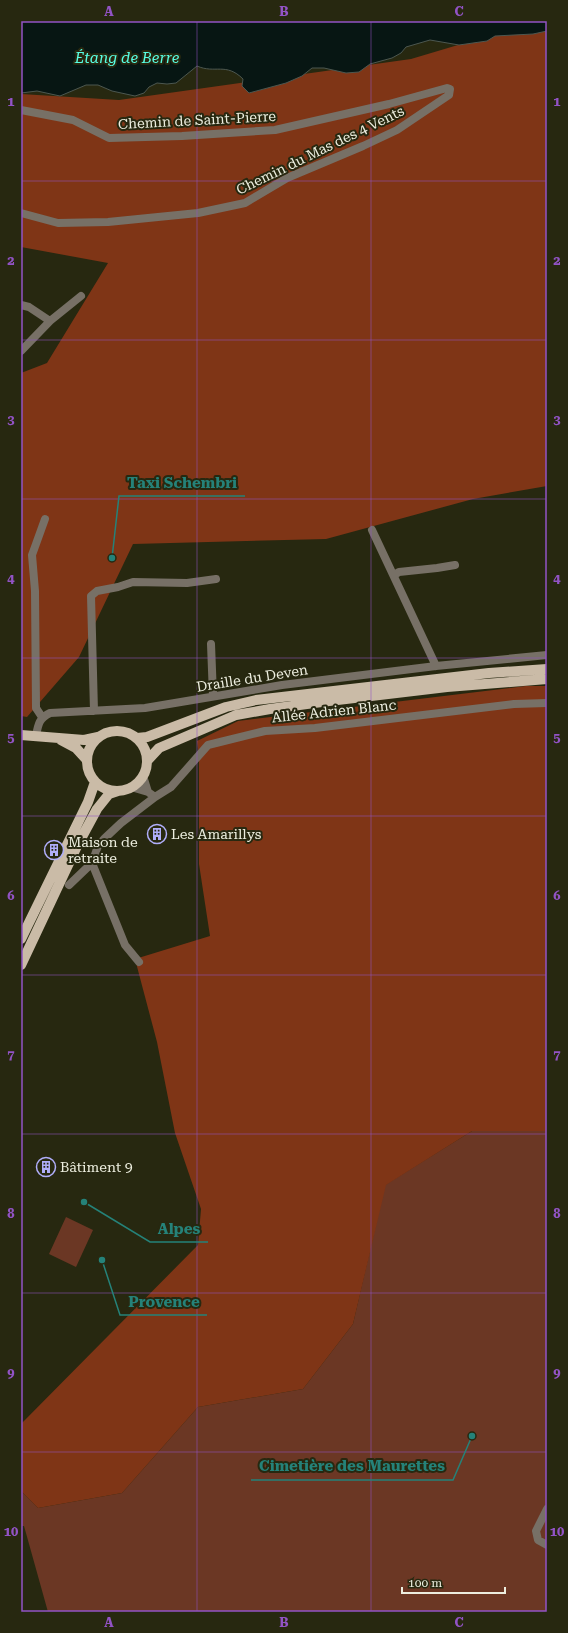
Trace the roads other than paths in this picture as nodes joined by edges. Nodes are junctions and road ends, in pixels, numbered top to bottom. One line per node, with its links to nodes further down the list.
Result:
1 (447, 88): 2 (street, Chemin de Saint-Pierre); 3 (street, Chemin du Mas des 4 Vents)
2 (21, 110)
3 (21, 213)
4 (81, 296): 6 (street)
5 (21, 305): 6 (street)
6 (50, 321): 7 (street)
7 (21, 351)
8 (45, 519): 21 (street)
9 (372, 530): 11 (street)
10 (455, 565): 11 (street)
11 (394, 575): 15 (street)
12 (216, 579): 20 (street)
13 (211, 644): 18 (street)
14 (547, 655): 15 (street, Draille du Deven)
15 (436, 666): 18 (street, Draille du Deven)
16 (547, 669): 26 (main road)
17 (547, 679): 28 (main road)
18 (213, 696): 20 (street, Draille du Deven)
19 (547, 703): 34 (street, Allée Adrien Blanc)
20 (94, 711): 21 (street, Draille du Deven)
21 (42, 717): 23 (street)
22 (21, 735): 23 (main road)
23 (36, 736): 25 (main road)
24 (98, 737): 25 (main road); 26 (main road); 27 (main road)
25 (57, 738): 27 (main road)
26 (137, 738): 28 (main road)
27 (87, 760): 30 (main road)
28 (147, 761): 29 (main road)
29 (143, 776): 31 (main road); 33 (street)
30 (95, 782): 32 (main road); 37 (main road)
31 (131, 788): 32 (main road); 33 (street)
32 (118, 791): 39 (main road)
33 (148, 792): 34 (street)
34 (155, 797): 35 (street, Allée Adrien Blanc)
35 (92, 863): 36 (street); 38 (street)
36 (69, 885)
37 (21, 939)
38 (139, 962)
39 (21, 965)
40 (547, 1509): 41 (street)
41 (547, 1545)

